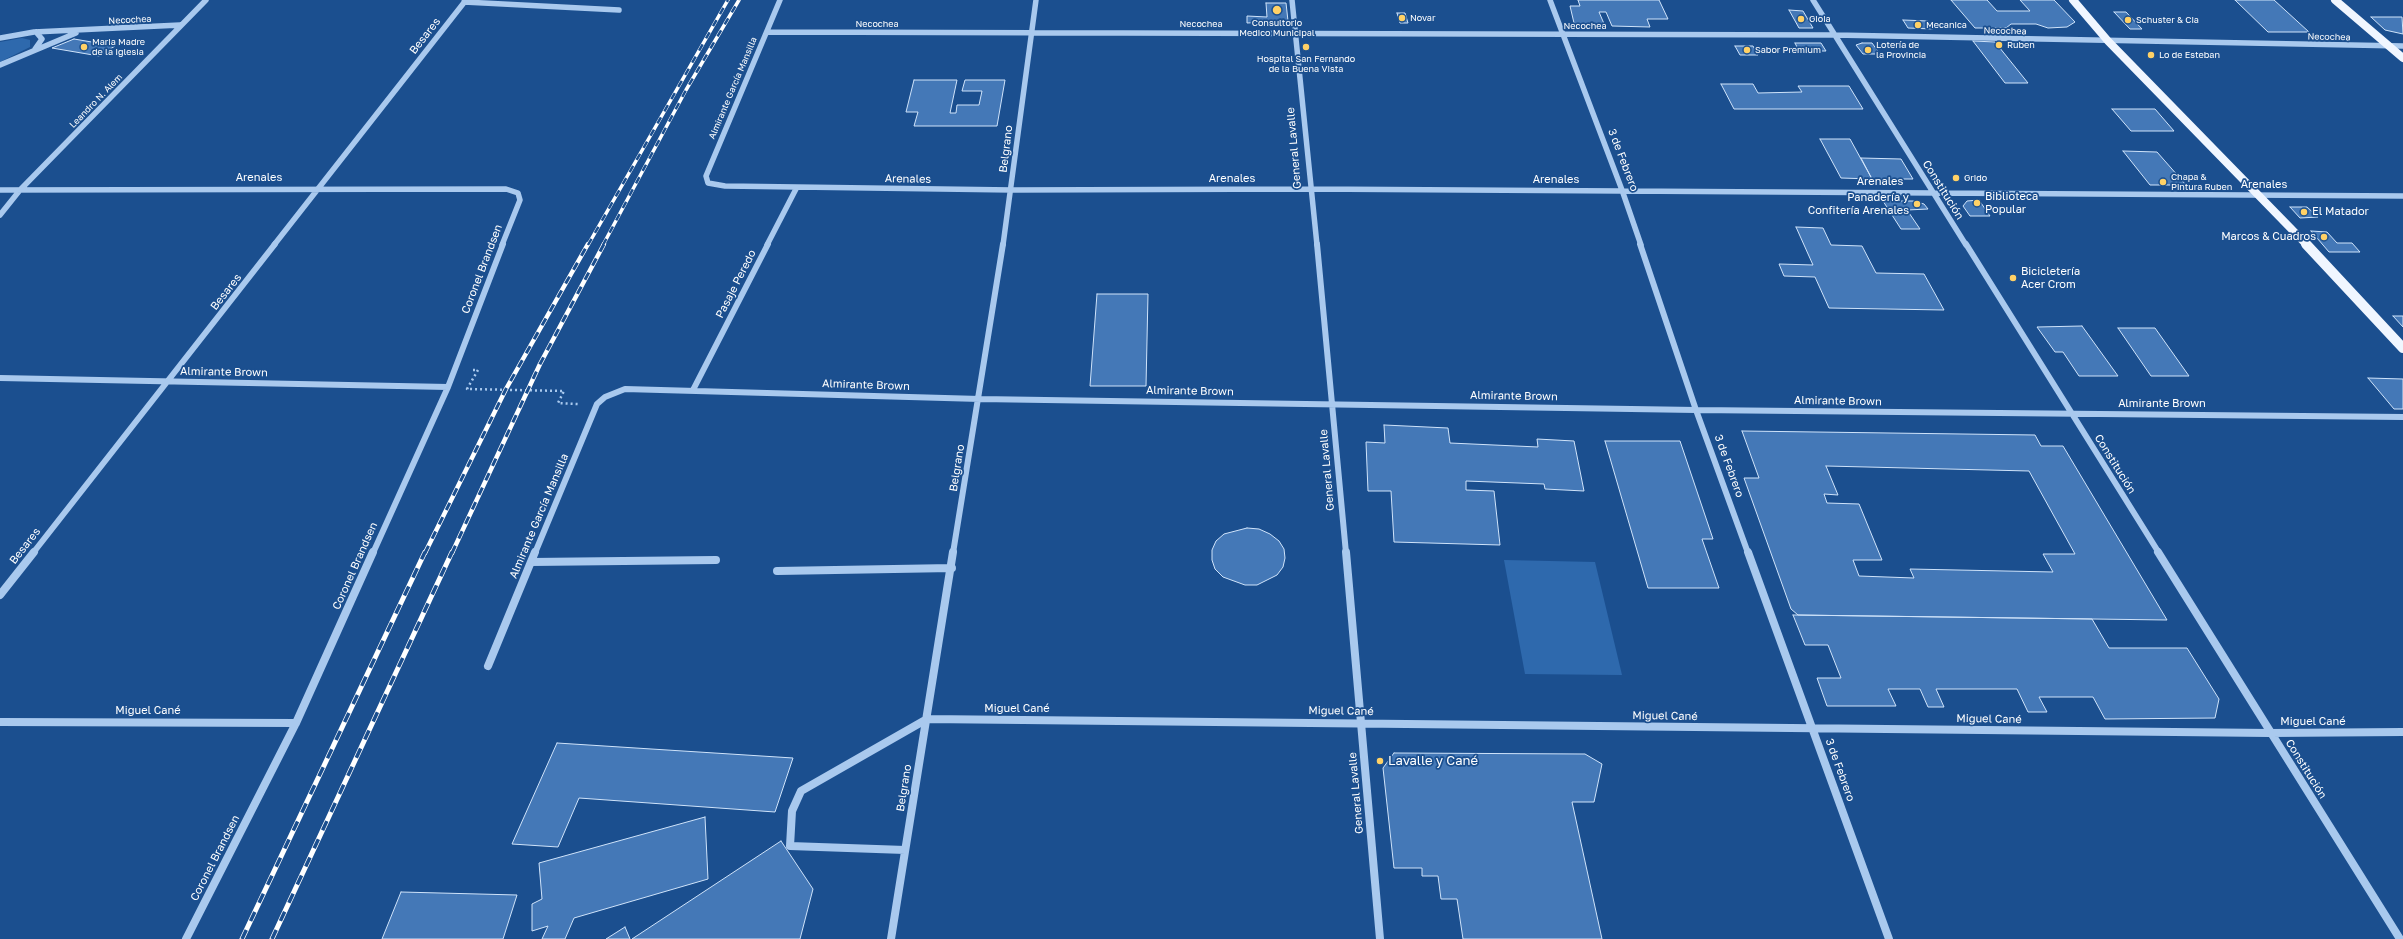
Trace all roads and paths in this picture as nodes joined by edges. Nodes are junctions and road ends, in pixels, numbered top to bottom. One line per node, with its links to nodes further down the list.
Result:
1 (206, 0): 11 (street, Leandro N. Alem)
2 (780, 0): 14 (street, Almirante García Mansilla)
3 (1036, 0): 16 (street, Belgrano)
4 (1292, 0): 15 (street, General Lavalle)
5 (1550, 0): 17 (street, 3 de Febrero)
6 (1812, 0): 18 (street, Constitución)
7 (2072, 0): 20 (main road)
8 (2335, 0): 21 (main road)
9 (465, 1): 10 (street); 28 (street, Besares)
10 (619, 10)
11 (180, 25): 12 (street, Necochea); 31 (street, Leandro N. Alem)
12 (82, 31): 13 (street, Necochea); 23 (street, Necochea)
13 (36, 32): 19 (street, Necochea); 23 (street)
14 (767, 32): 16 (street, Necochea); 26 (street, Almirante García Mansilla)
15 (1296, 32): 16 (street, Necochea); 17 (street, Necochea); 29 (street, General Lavalle)
16 (1030, 33): 32 (street, Belgrano)
17 (1562, 34): 18 (street, Necochea); 33 (street, 3 de Febrero)
18 (1834, 35): 20 (street, Necochea); 35 (street, Constitución)
19 (0, 38)
20 (2108, 41): 21 (street, Necochea); 36 (main road)
21 (2389, 46): 22 (street, Necochea); 24 (main road)
22 (2403, 46)
23 (33, 50): 25 (street, Necochea)
24 (2403, 58)
25 (0, 65)
26 (708, 183): 27 (street, Arenales)
27 (796, 187): 32 (street, Arenales); 43 (street, Pasaje Peredo)
28 (320, 188): 31 (street, Arenales); 34 (street, Arenales); 41 (street, Besares)
29 (1309, 189): 32 (street, Arenales); 33 (street, Arenales); 46 (street, General Lavalle)
30 (0, 190): 31 (street, Arenales)
31 (20, 190): 38 (street, Leandro N. Alem)
32 (1012, 190): 44 (street, Belgrano)
33 (1622, 190): 35 (street, Arenales); 47 (street, 3 de Febrero)
34 (518, 193): 42 (street, Coronel Brandsen)
35 (1931, 193): 36 (street, Arenales); 48 (street, Constitución)
36 (2259, 195): 37 (street, Arenales); 39 (main road)
37 (2403, 196)
38 (0, 215)
39 (2403, 348)
40 (0, 378): 41 (street, Almirante Brown)
41 (166, 382): 42 (street, Almirante Brown); 54 (street, Besares)
42 (448, 386): 45 (path); 58 (street, Coronel Brandsen)
43 (693, 390): 44 (street, Almirante Brown); 45 (street, Almirante Brown)
44 (980, 399): 46 (street, Almirante Brown); 52 (street, Belgrano)
45 (597, 404): 51 (street, Almirante García Mansilla)
46 (1333, 404): 47 (street, Almirante Brown); 59 (street, General Lavalle)
47 (1696, 410): 48 (street, Almirante Brown); 60 (street, 3 de Febrero)
48 (2070, 414): 49 (street, Almirante Brown); 62 (street, Constitución)
49 (2403, 417)
50 (716, 560): 51 (street)
51 (531, 562): 55 (street, Almirante García Mansilla)
52 (952, 568): 53 (street); 56 (street, Belgrano)
53 (777, 571)
54 (0, 595)
55 (488, 666)
56 (927, 719): 59 (street, Miguel Cané); 63 (street, Belgrano); 63 (street)
57 (0, 722): 58 (street, Miguel Cané)
58 (296, 723): 64 (street, Coronel Brandsen)
59 (1362, 723): 60 (street, Miguel Cané); 66 (street, General Lavalle)
60 (1812, 728): 62 (street, Miguel Cané); 67 (street, 3 de Febrero)
61 (2403, 732): 62 (street, Miguel Cané)
62 (2270, 733): 68 (street, Constitución)
63 (905, 850): 65 (street, Belgrano)
64 (186, 939)
65 (891, 939)
66 (1380, 939)
67 (1890, 939)
68 (2400, 939)

